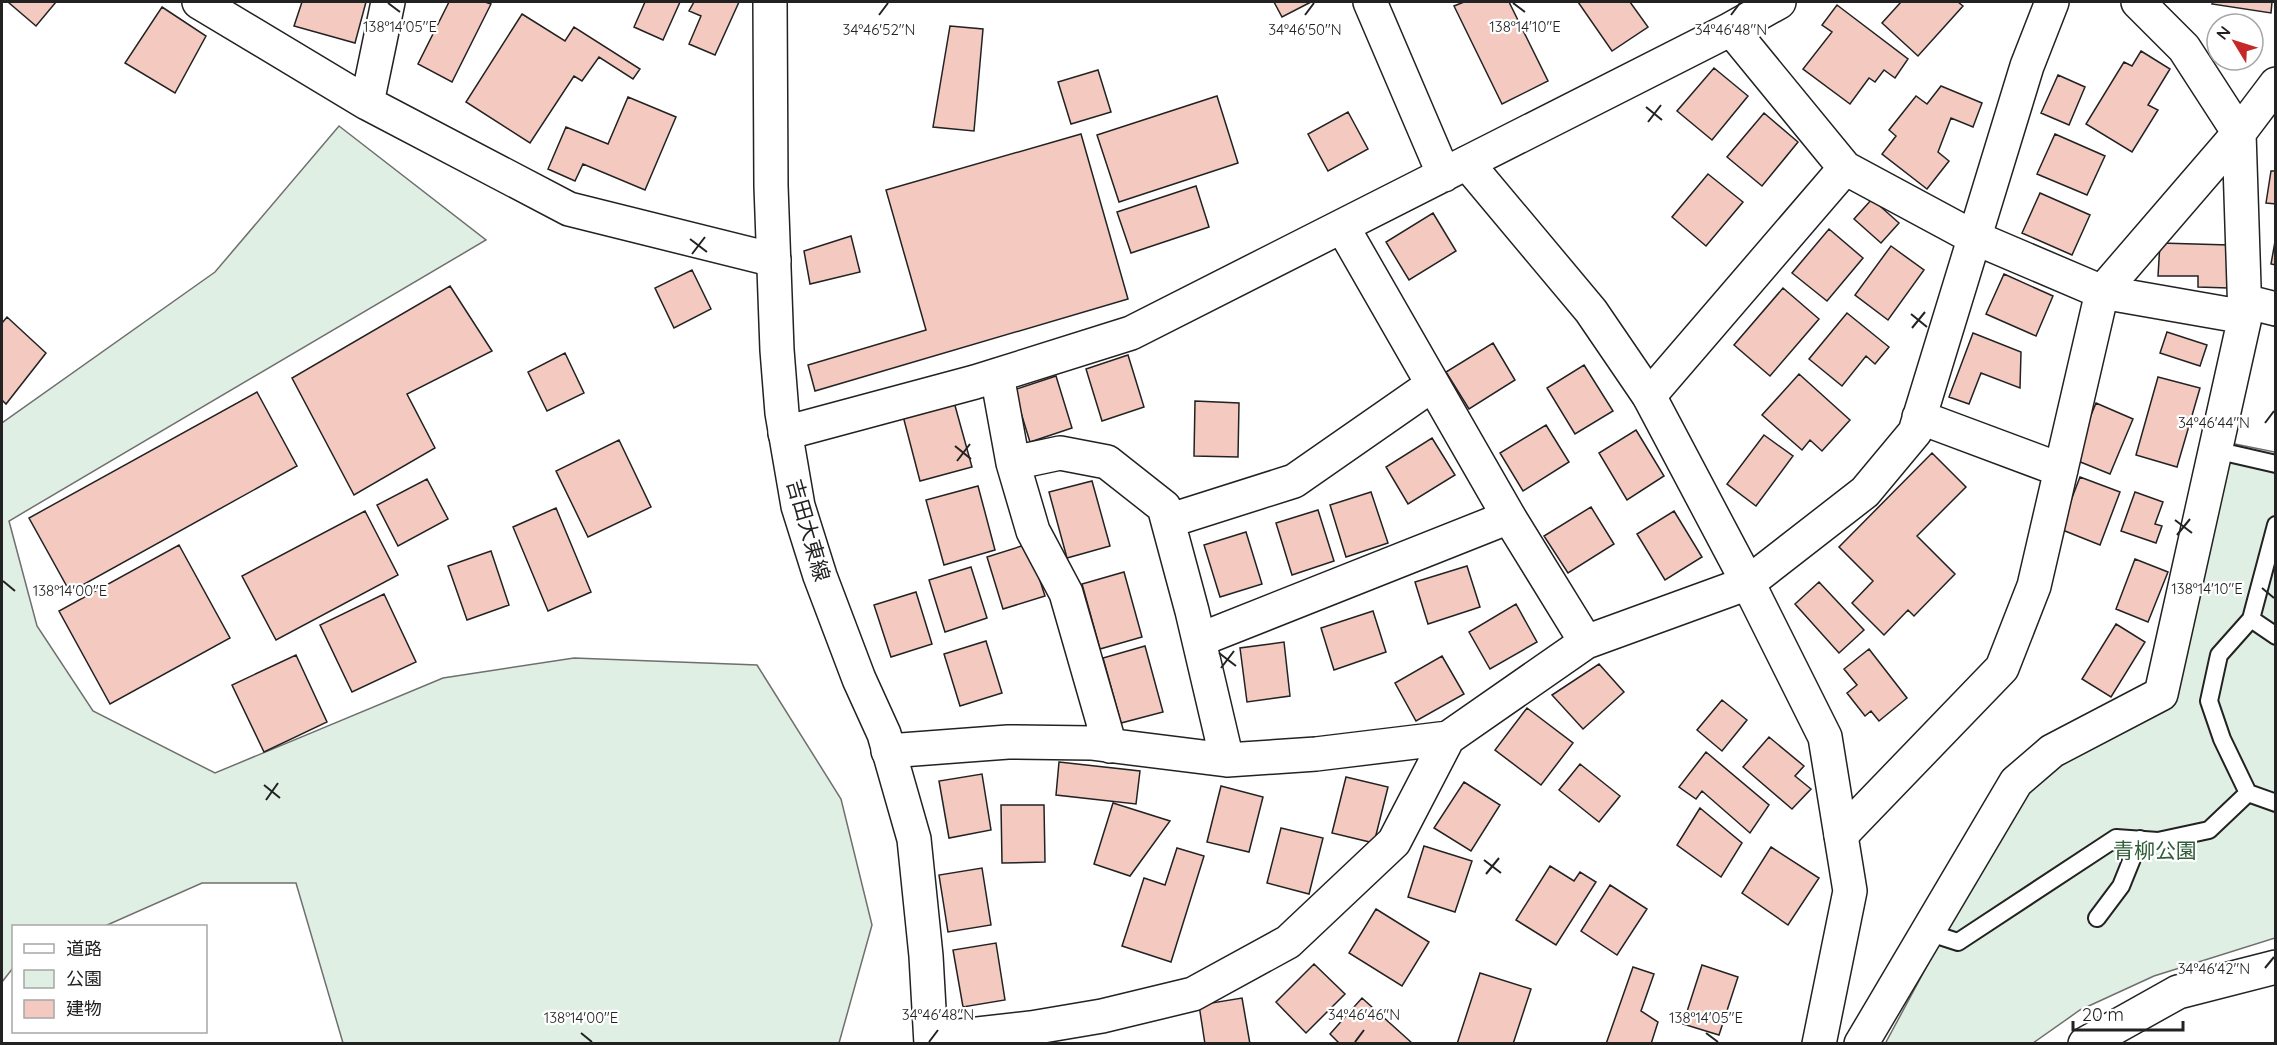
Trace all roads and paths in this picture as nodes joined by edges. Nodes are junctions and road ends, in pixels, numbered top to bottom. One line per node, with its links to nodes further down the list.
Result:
1 (199, 2): 10 (street)
2 (388, 2): 10 (street)
3 (770, 2): 16 (street, 吉田大東線)
4 (1370, 2): 13 (street)
5 (1779, 2): 8 (street)
6 (2052, 2): 15 (street)
7 (2138, 2): 11 (street)
8 (1731, 29): 12 (street); 13 (street)
9 (2276, 84): 11 (street)
10 (367, 104): 16 (street)
11 (2239, 132): 17 (street); 18 (street)
12 (1845, 168): 15 (street); 21 (street)
13 (1456, 169): 14 (street); 21 (street)
14 (1342, 226): 19 (street); 20 (street)
15 (1973, 237): 17 (street); 22 (street)
16 (774, 260): 23 (street, 吉田大東線)
17 (2102, 292): 18 (street); 27 (street)
18 (2255, 309): 24 (street)
19 (997, 375): 23 (street); 25 (street)
20 (1432, 384): 28 (street); 29 (street)
21 (1649, 396): 31 (street)
22 (1919, 417): 27 (street); 31 (street)
23 (785, 433): 38 (street, 吉田大東線)
24 (2215, 450): 26 (lane); 45 (street)
25 (1013, 463): 29 (street); 37 (street)
26 (2276, 464)
27 (2061, 470): 42 (street)
28 (1509, 517): 34 (street); 35 (street)
29 (1168, 521): 34 (street)
30 (2276, 525): 32 (lane)
31 (1748, 583): 35 (street); 42 (street)
32 (2251, 619): 33 (lane); 40 (lane)
33 (2276, 636)
34 (1198, 640): 39 (street)
35 (1586, 642): 36 (street)
36 (1448, 738): 39 (street); 47 (street)
37 (1110, 746): 38 (street); 39 (street)
38 (888, 751): 47 (street, 吉田大東線)
39 (1227, 760)
40 (2248, 793): 41 (lane); 43 (lane)
41 (2276, 803)
42 (1841, 835): 48 (street)
43 (2140, 839): 44 (lane); 45 (lane)
44 (2097, 918)
45 (1927, 932): 49 (street)
46 (2276, 967): 50 (street)
47 (932, 1041)
48 (1820, 1044)
49 (1861, 1044)
50 (2085, 1044)

